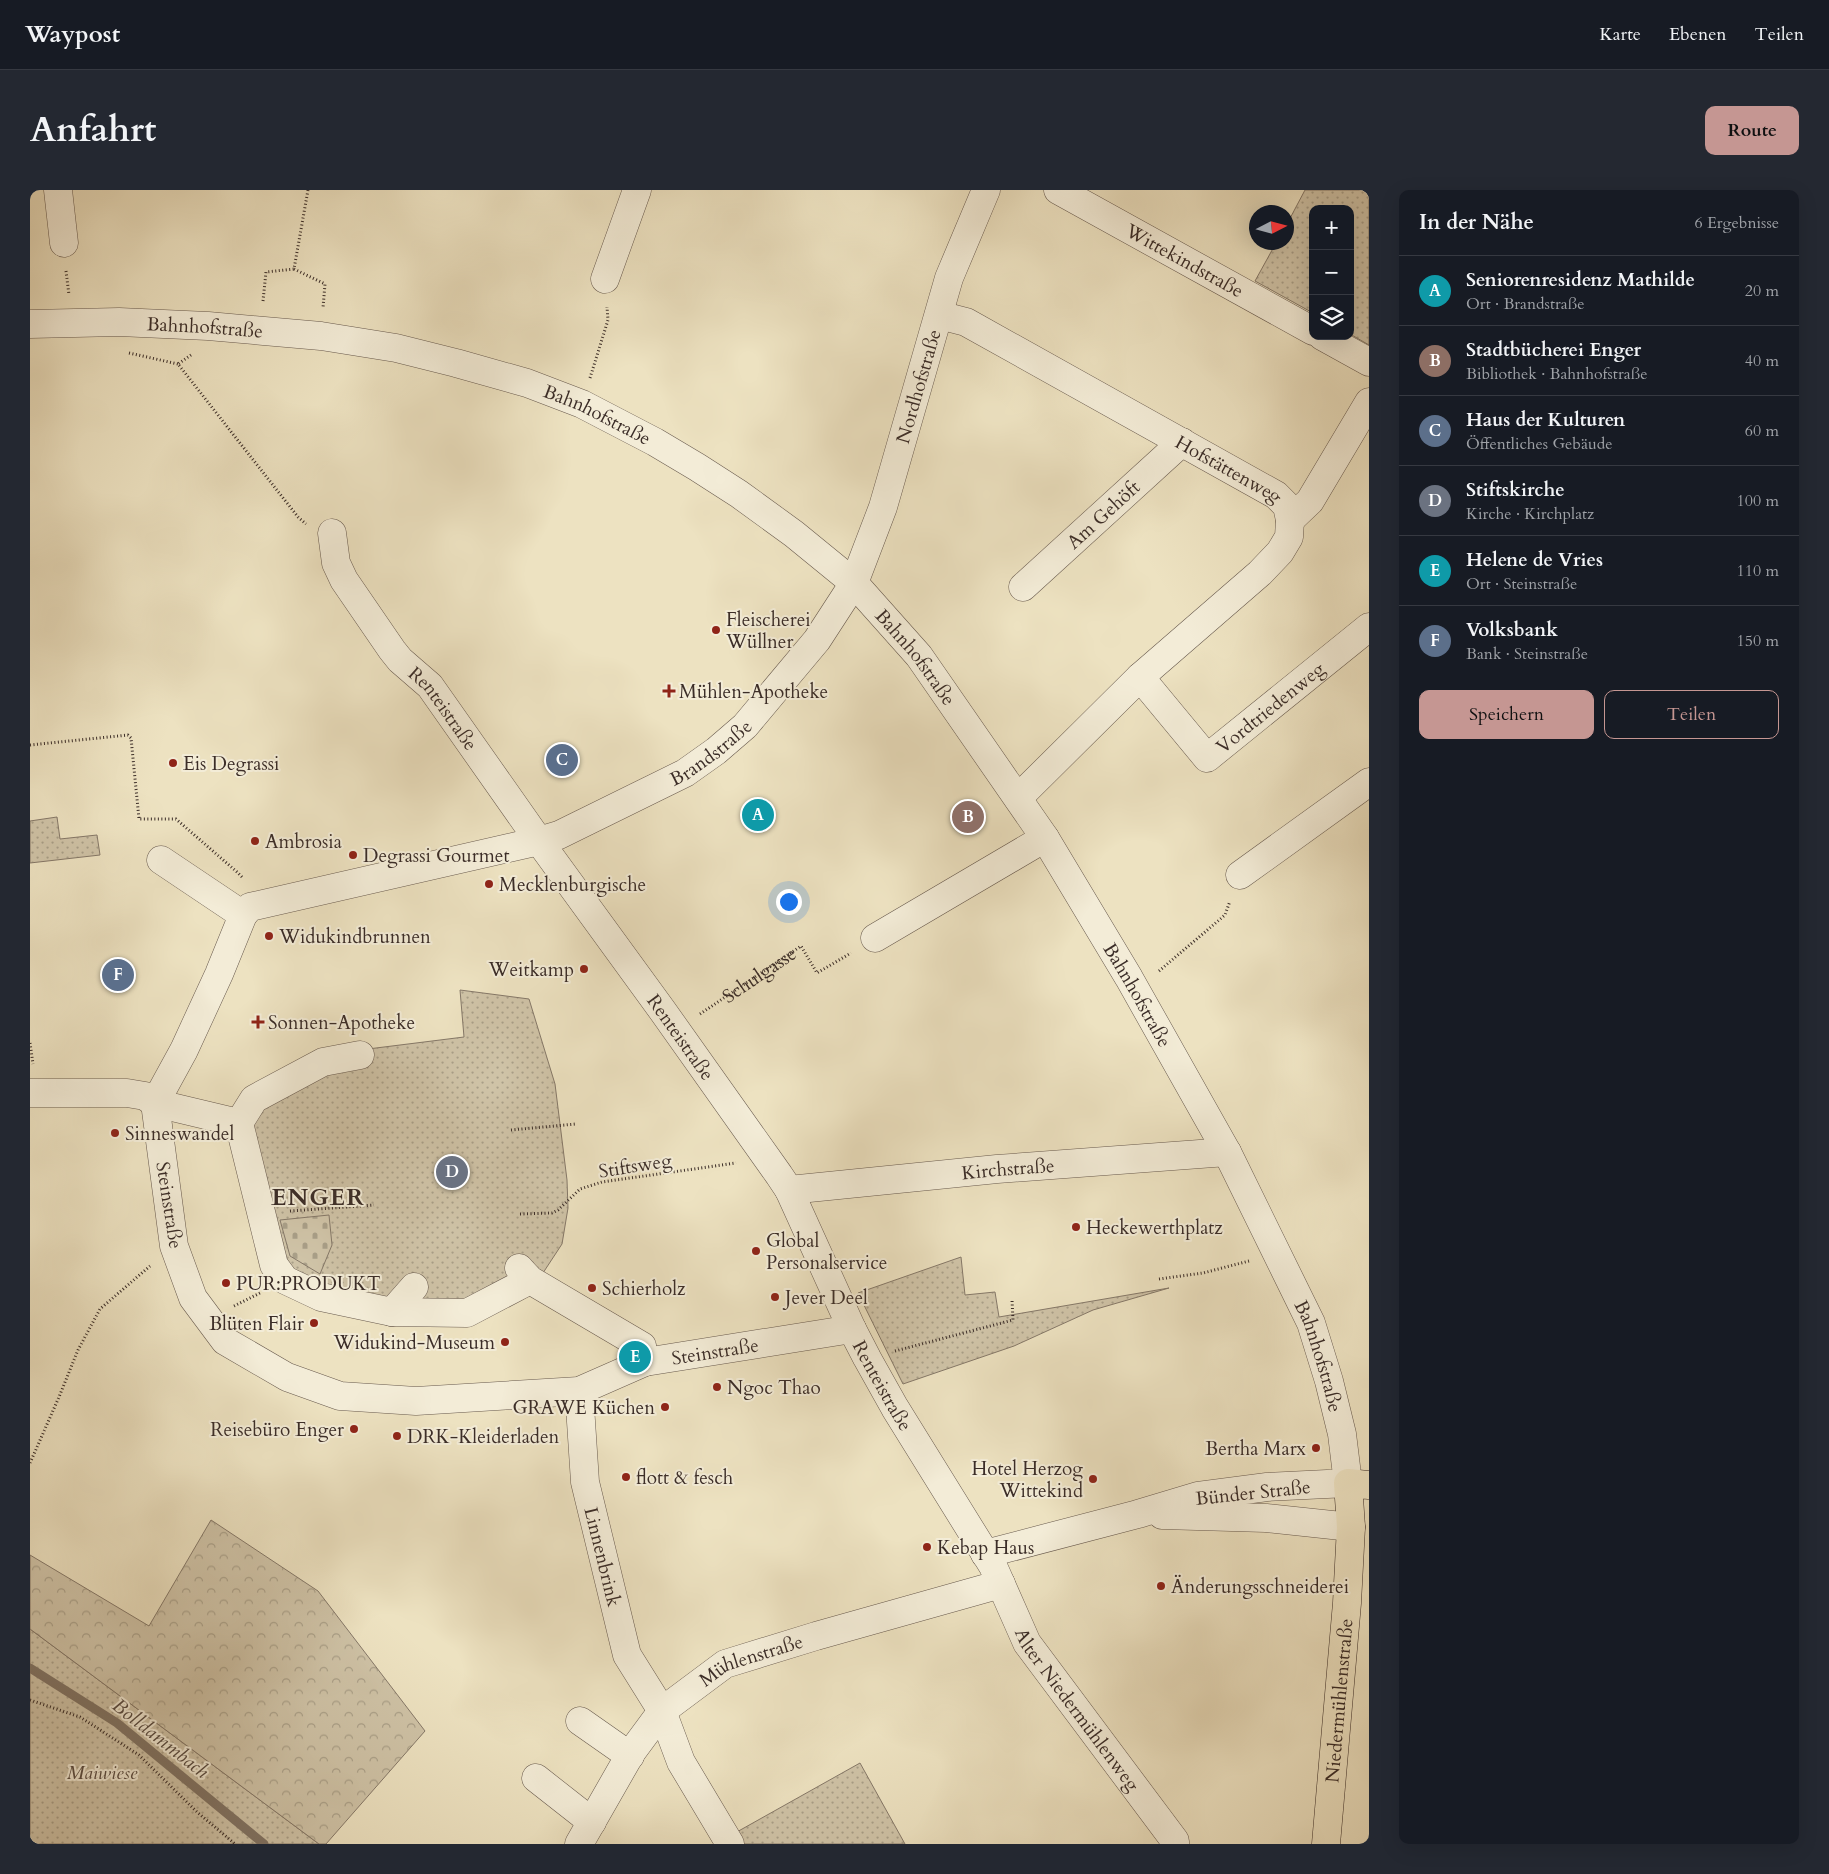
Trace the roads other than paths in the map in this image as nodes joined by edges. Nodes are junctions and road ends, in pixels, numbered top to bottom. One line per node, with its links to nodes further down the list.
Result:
1 (58, 190): 5 (street)
2 (637, 190): 6 (street)
3 (986, 190): 7 (street, Nordhofstraße)
4 (1058, 190): 9 (street, Wittekindstraße)
5 (64, 243)
6 (605, 279)
7 (939, 315): 13 (street, Hofstättenweg); 16 (street, Nordhofstraße)
8 (30, 324): 16 (street, Bahnhofstraße)
9 (1309, 329)
10 (1329, 340): 11 (street)
11 (1369, 362)
12 (1369, 402): 14 (street)
13 (1182, 442): 14 (street, Hofstättenweg); 17 (street, Am Gehöft)
14 (1290, 520): 19 (street, Hofstättenweg)
15 (332, 533): 23 (street, Renteistraße)
16 (854, 583): 21 (street, Bahnhofstraße); 23 (street, Brandstraße)
17 (1023, 587)
18 (1369, 627): 19 (street, Vordtriedenweg)
19 (1140, 677): 21 (street, Hofstättenweg)
20 (1369, 782): 25 (street)
21 (1018, 798): 22 (street, Bahnhofstraße)
22 (1045, 838): 27 (street); 32 (street, Bahnhofstraße)
23 (539, 841): 26 (street); 33 (street, Renteistraße)
24 (161, 860): 26 (street)
25 (1240, 875)
26 (249, 910): 30 (street)
27 (866, 944)
28 (360, 1055): 31 (street)
29 (30, 1092): 30 (street)
30 (155, 1103): 31 (street); 38 (street, Steinstraße)
31 (239, 1123): 35 (street)
32 (1227, 1152): 33 (street, Kirchstraße); 39 (street, Bahnhofstraße)
33 (789, 1190): 36 (street, Renteistraße)
34 (414, 1287): 35 (street)
35 (392, 1312): 37 (street)
36 (852, 1330): 37 (street, Steinstraße); 42 (street, Renteistraße)
37 (646, 1362): 38 (street, Steinstraße)
38 (579, 1391): 43 (street, Linnenbrink)
39 (1358, 1484): 40 (street, Bünder Straße); 41 (main road, Bahnhofstraße)
40 (1138, 1514): 41 (street, Bünder Straße); 42 (street, Bünder Straße)
41 (1360, 1526): 50 (main road, Niedermühlenstraße)
42 (993, 1568): 43 (street, Mühlenstraße); 49 (street, Alter Niedermühlenweg)
43 (662, 1711): 45 (street, Mühlenstraße); 48 (street, Linnenbrink)
44 (580, 1721): 45 (street)
45 (630, 1756): 47 (street, Mühlenstraße)
46 (536, 1778): 47 (street)
47 (585, 1833)
48 (730, 1844)
49 (1175, 1844)
50 (1326, 1844)

